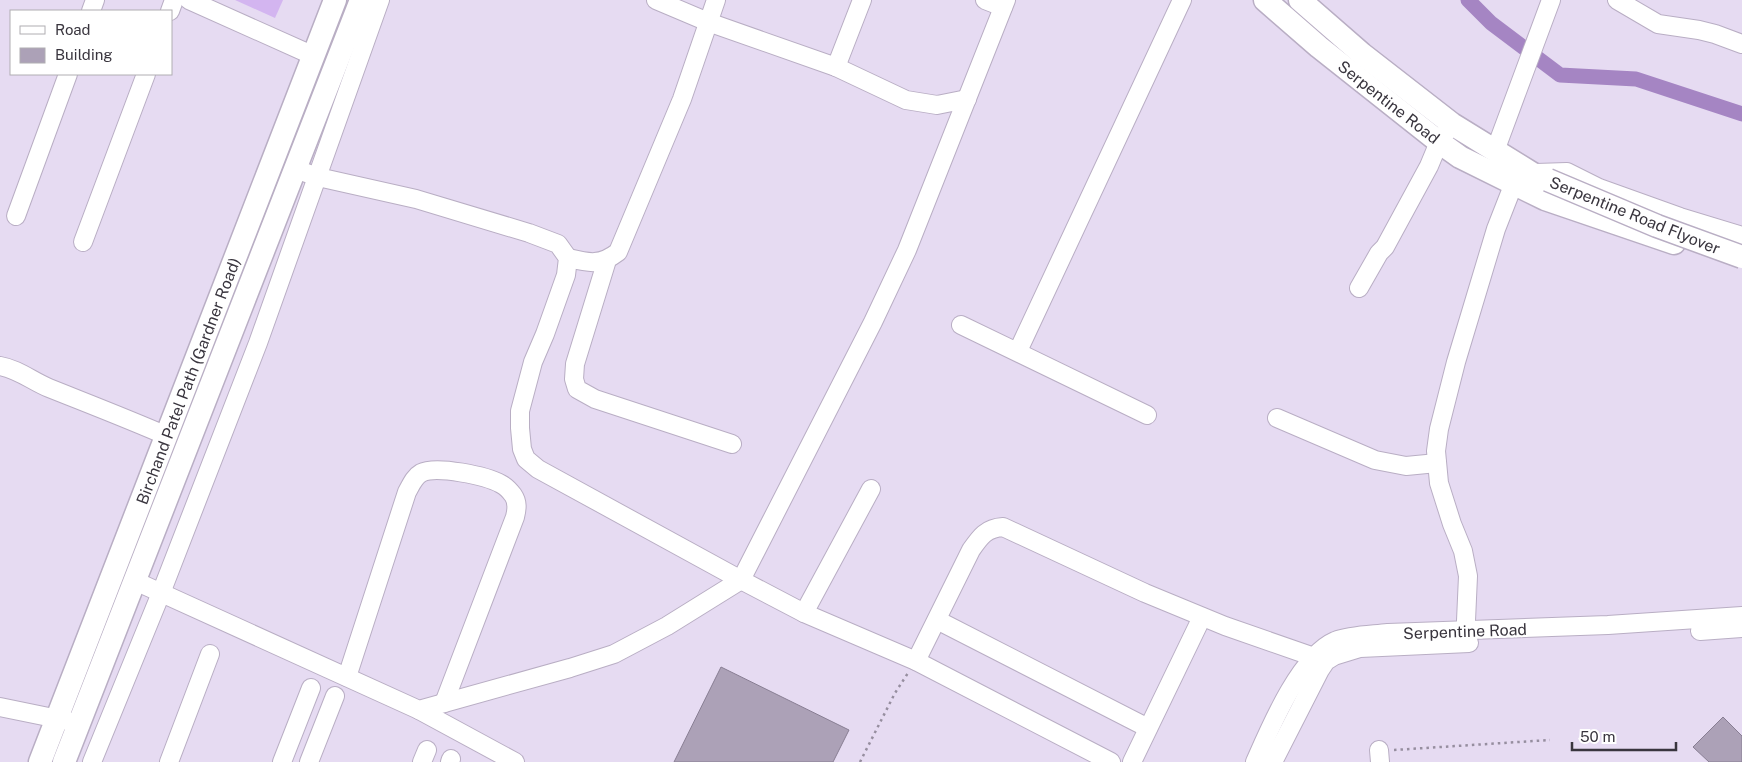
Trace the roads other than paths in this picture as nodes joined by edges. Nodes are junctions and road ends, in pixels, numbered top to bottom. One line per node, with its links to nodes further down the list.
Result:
1 (190, 0): 19 (street)
2 (336, 0): 19 (main road, Birchand Patel Path (Gardner Road))
3 (361, 0): 29 (main road, Birchand Patel Path (Gardner Road))
4 (380, 0): 30 (street)
5 (656, 0): 15 (street)
6 (716, 0): 15 (street)
7 (862, 0): 20 (street)
8 (985, 0): 14 (street)
9 (1182, 0): 40 (street)
10 (1265, 0): 18 (main road, Serpentine Road)
11 (1300, 0): 16 (main road)
12 (1551, 0): 28 (street)
13 (1617, 0): 17 (street)
14 (1005, 4): 25 (street)
15 (708, 22): 20 (street); 37 (street)
16 (1335, 31): 18 (main road); 23 (main road)
17 (1742, 44)
18 (1319, 47): 24 (main road, Serpentine Road)
19 (314, 56): 44 (main road, Birchand Patel Path (Gardner Road))
20 (836, 67): 25 (street)
21 (68, 75): 32 (street)
22 (146, 75): 34 (street)
23 (1396, 80): 24 (main road); 26 (main road)
24 (1383, 98): 27 (main road, Serpentine Road)
25 (967, 99): 48 (street)
26 (1452, 124): 27 (street); 28 (main road)
27 (1439, 142): 31 (main road, Serpentine Road); 38 (street)
28 (1495, 151): 31 (main road)
29 (295, 168): 30 (street); 49 (main road, Birchand Patel Path (Gardner Road))
30 (318, 177): 36 (street); 50 (street)
31 (1530, 181): 33 (street); 35 (main road, Serpentine Road Flyover, bridge); 46 (street)
32 (16, 216)
33 (1742, 236)
34 (83, 242)
35 (1742, 256)
36 (568, 258): 37 (street); 48 (street)
37 (607, 260): 45 (street)
38 (1359, 288)
39 (961, 324): 40 (street)
40 (1018, 351): 42 (street)
41 (0, 366): 44 (street)
42 (1147, 415)
43 (1277, 418): 46 (street)
44 (167, 436): 67 (main road, Birchand Patel Path (Gardner Road))
45 (732, 444)
46 (1437, 463): 56 (street)
47 (871, 489): 51 (street)
48 (741, 580): 51 (street); 64 (street)
49 (135, 581): 50 (street); 67 (main road, Birchand Patel Path (Gardner Road))
50 (160, 593): 61 (street); 71 (street)
51 (804, 613): 60 (street)
52 (1742, 616): 56 (street, Serpentine Road)
53 (1202, 617): 54 (street); 59 (street); 68 (street)
54 (937, 620): 60 (street); 68 (street)
55 (1742, 628): 56 (street)
56 (1465, 637): 57 (street, Serpentine Road)
57 (1331, 651): 59 (street, Serpentine Road); 79 (street)
58 (210, 654): 72 (street)
59 (1314, 657): 78 (street, Serpentine Road)
60 (916, 661): 76 (street)
61 (346, 677): 64 (street); 66 (street)
62 (311, 688): 73 (street)
63 (335, 696): 74 (street)
64 (444, 703): 66 (street)
65 (0, 707): 67 (street)
66 (418, 710): 75 (street)
67 (67, 721): 69 (main road, Birchand Patel Path (Gardner Road)); 70 (main road, Birchand Patel Path (Gardner Road))
68 (1148, 728): 77 (street)
69 (40, 762)
70 (64, 762)
71 (92, 762)
72 (169, 762)
73 (282, 762)
74 (309, 762)
75 (515, 762)
76 (1110, 762)
77 (1132, 762)
78 (1255, 762)
79 (1273, 762)

